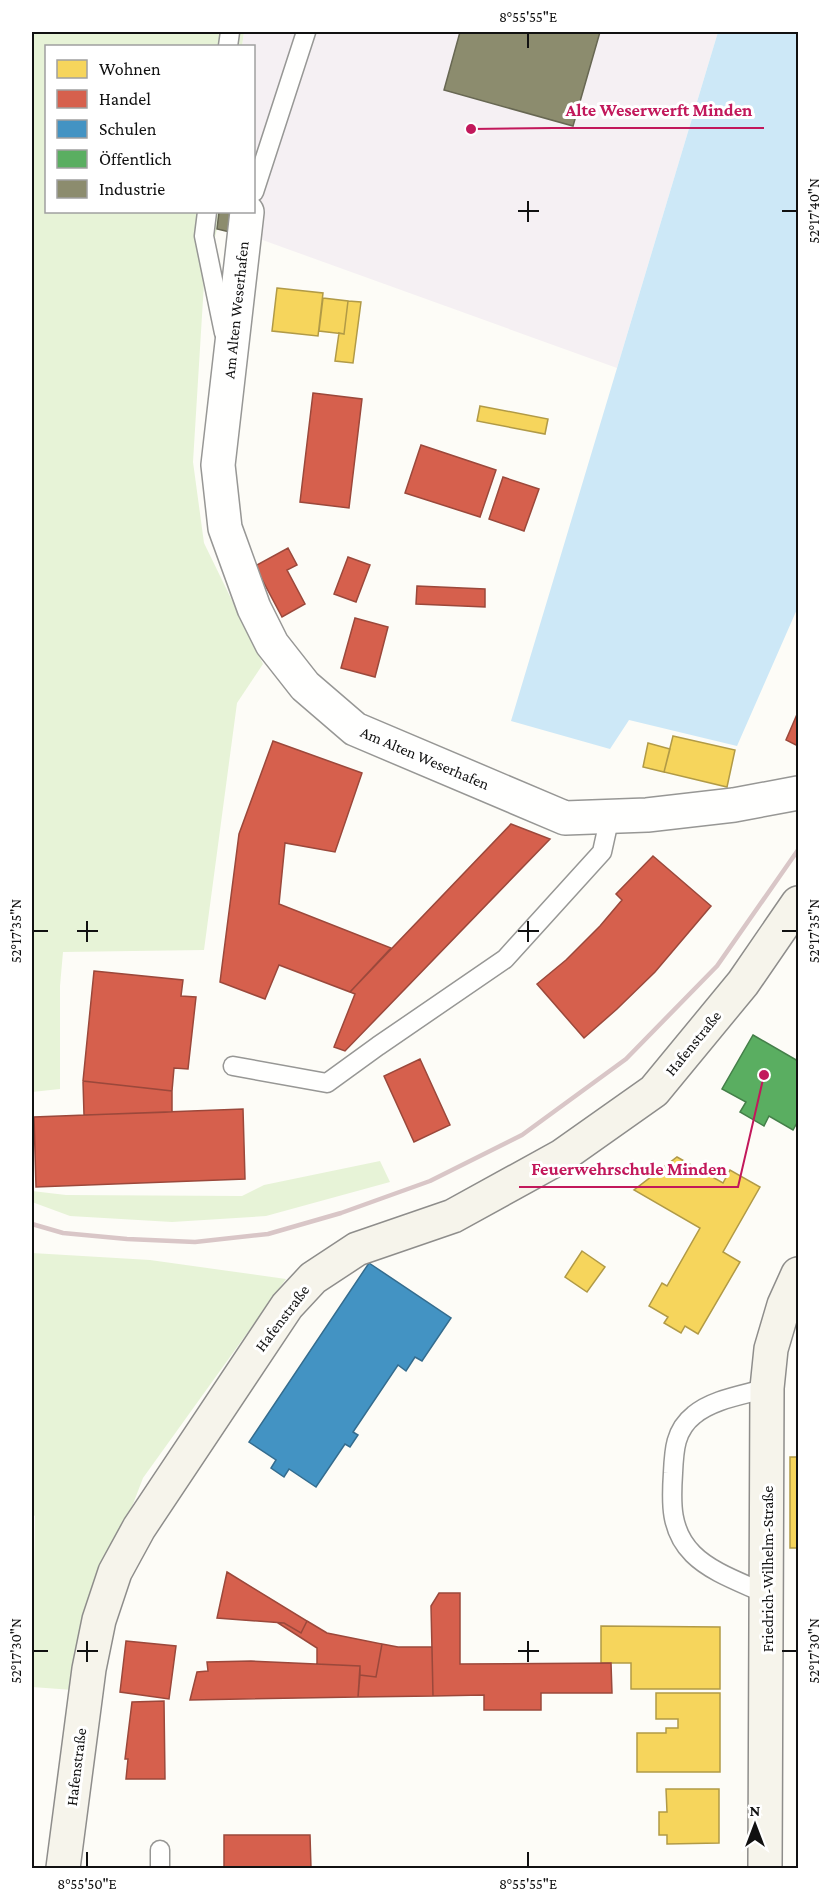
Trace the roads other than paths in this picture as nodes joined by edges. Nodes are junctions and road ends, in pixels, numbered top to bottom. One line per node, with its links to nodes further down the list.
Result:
1 (306, 32): 2 (lane)
2 (255, 189)
3 (207, 213): 5 (lane)
4 (247, 213): 5 (street, Am Alten Weserhafen)
5 (230, 364): 7 (street, Am Alten Weserhafen)
6 (798, 793): 7 (street, Am Alten Weserhafen)
7 (610, 816): 9 (lane)
8 (798, 903): 14 (main road, Hafenstraße)
9 (233, 1066)
10 (798, 1274): 11 (main road, Friedrich-Wilhelm-Straße)
11 (767, 1388): 12 (main road, Friedrich-Wilhelm-Straße); 12 (lane)
12 (766, 1594): 16 (main road, Friedrich-Wilhelm-Straße)
13 (160, 1850): 15 (lane)
14 (63, 1869)
15 (160, 1869)
16 (765, 1869)

